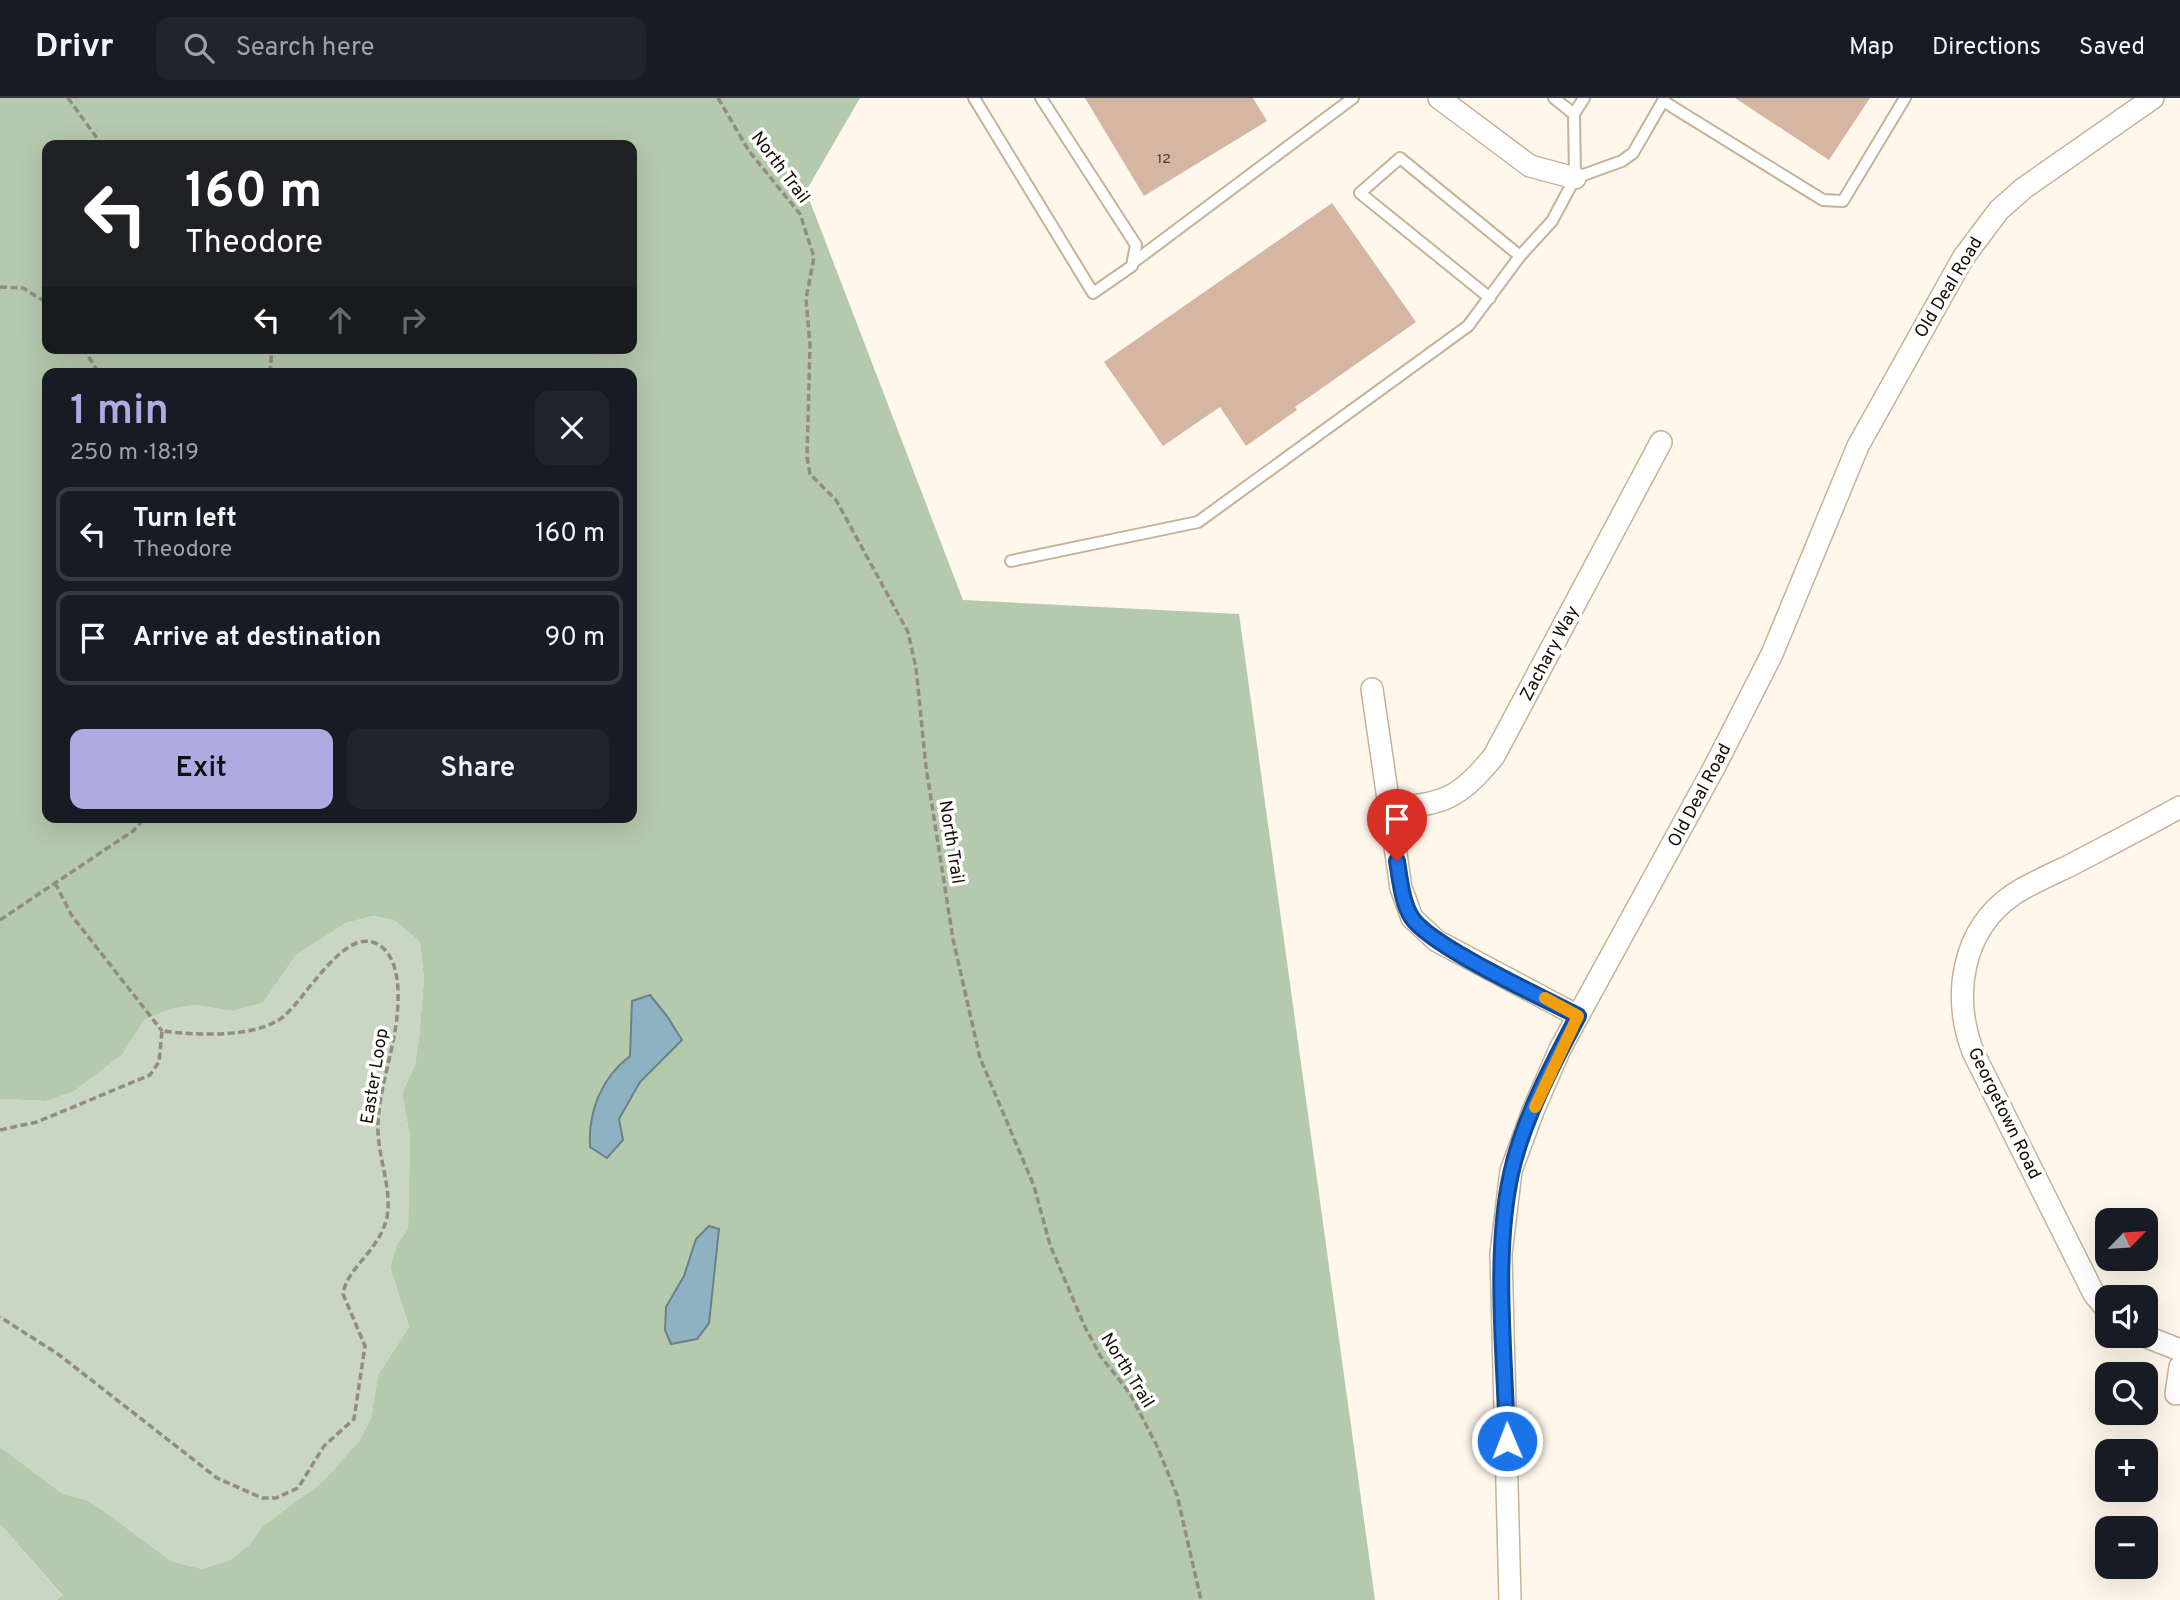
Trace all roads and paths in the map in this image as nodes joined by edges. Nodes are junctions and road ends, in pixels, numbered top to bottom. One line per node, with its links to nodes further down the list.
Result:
1 (68, 98): 13 (path)
2 (718, 98): 38 (path, North Trail)
3 (974, 98): 16 (lane)
4 (1041, 98): 16 (lane)
5 (1353, 98): 16 (lane)
6 (1439, 98): 14 (street)
7 (1554, 98): 12 (lane)
8 (1584, 98): 12 (lane)
9 (1905, 98): 11 (lane)
10 (2153, 98): 29 (street, Old Deal Road)
11 (1664, 99): 14 (lane)
12 (1574, 114): 14 (lane)
13 (98, 140)
14 (1575, 178): 15 (lane)
15 (1520, 256): 18 (lane); 18 (lane)
16 (1135, 261)
17 (0, 287): 19 (path)
18 (1490, 298): 21 (lane)
19 (42, 300)
20 (1661, 442): 23 (street, Zachary Way)
21 (1011, 561)
22 (1372, 689): 23 (street)
23 (1390, 808): 29 (street)
24 (2175, 810): 26 (street); 32 (street, Georgetown Road)
25 (140, 823): 27 (path)
26 (2180, 832)
27 (55, 883): 28 (path); 30 (path)
28 (0, 920)
29 (1578, 1016): 39 (street, Old Deal Road)
30 (162, 1031): 31 (path); 33 (path, Easter Loop)
31 (0, 1130)
32 (2095, 1295)
33 (0, 1317)
34 (2158, 1341): 35 (street)
35 (2180, 1350)
36 (2180, 1367): 37 (street)
37 (2176, 1394)
38 (1201, 1600)
39 (1510, 1600)

